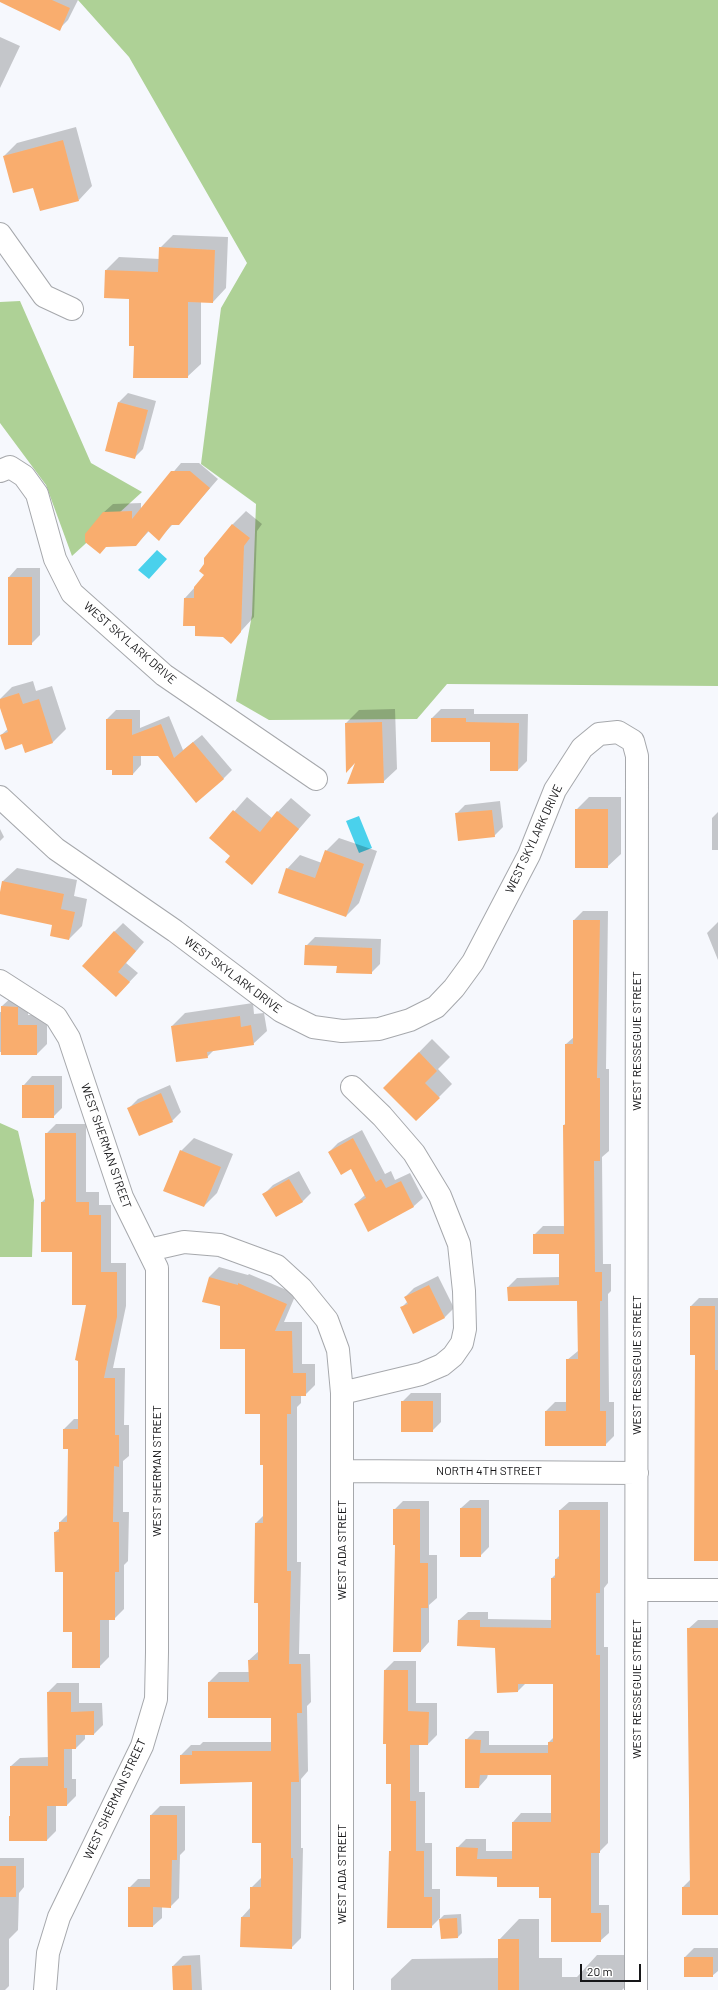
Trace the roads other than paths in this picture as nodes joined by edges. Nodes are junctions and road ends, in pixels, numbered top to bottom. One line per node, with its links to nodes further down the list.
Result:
1 (0, 234): 2 (street)
2 (72, 309)
3 (0, 471): 5 (street, WEST SKYLARK DRIVE)
4 (633, 741): 6 (street, WEST SKYLARK DRIVE); 12 (street, WEST RESSEGUIE STREET)
5 (316, 779)
6 (0, 797)
7 (0, 981): 9 (street, WEST SHERMAN STREET)
8 (352, 1087): 10 (street)
9 (149, 1250): 10 (street, WEST ADA STREET); 15 (street, WEST SHERMAN STREET)
10 (342, 1393): 11 (street, WEST ADA STREET)
11 (342, 1471): 12 (street, NORTH 4TH STREET); 16 (street, WEST ADA STREET)
12 (637, 1473): 13 (street, WEST RESSEGUIE STREET)
13 (637, 1590): 14 (street); 17 (street, WEST RESSEGUIE STREET)
14 (718, 1590)
15 (45, 1990)
16 (342, 1990)
17 (636, 1990)

